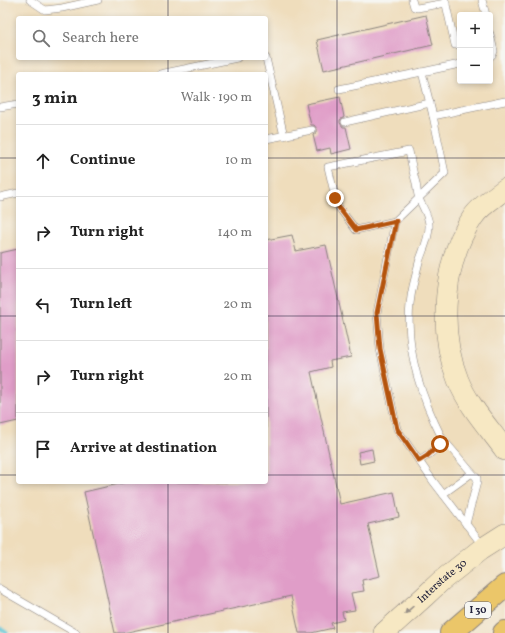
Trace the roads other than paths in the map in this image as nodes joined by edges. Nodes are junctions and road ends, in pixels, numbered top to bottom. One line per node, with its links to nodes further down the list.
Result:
1 (30, 0): 2 (lane)
2 (98, 0)
3 (412, 0): 5 (lane)
4 (482, 0): 6 (lane)
5 (445, 1): 7 (lane)
6 (485, 12)
7 (455, 45)
8 (227, 60): 11 (lane)
9 (266, 60): 21 (lane)
10 (457, 65): 12 (lane)
11 (170, 72)
12 (422, 72): 13 (lane); 16 (lane)
13 (339, 89)
14 (505, 101): 18 (lane)
15 (16, 104): 17 (lane)
16 (430, 104): 18 (lane); 19 (lane)
17 (0, 107)
18 (432, 116): 26 (lane)
19 (345, 122)
20 (312, 130): 21 (lane)
21 (284, 136): 22 (lane)
22 (268, 139)
23 (505, 188): 29 (main road)
24 (16, 194): 25 (lane)
25 (0, 197)
26 (419, 198): 28 (lane); 28 (lane); 30 (lane)
27 (505, 210): 29 (main road)
28 (396, 221): 32 (lane)
29 (468, 226): 31 (main road)
30 (442, 438): 32 (lane); 33 (lane)
31 (505, 450)
32 (419, 461): 34 (lane)
33 (472, 473): 34 (lane); 35 (lane)
34 (443, 494): 35 (lane)
35 (466, 524): 37 (lane)
36 (505, 534): 37 (main road, Interstate 30)
37 (484, 547): 41 (main road, Interstate 30, one-way to 41)
38 (505, 586): 42 (highway, I 30)
39 (0, 589): 40 (lane)
40 (76, 633)
41 (384, 633)
42 (451, 633)

